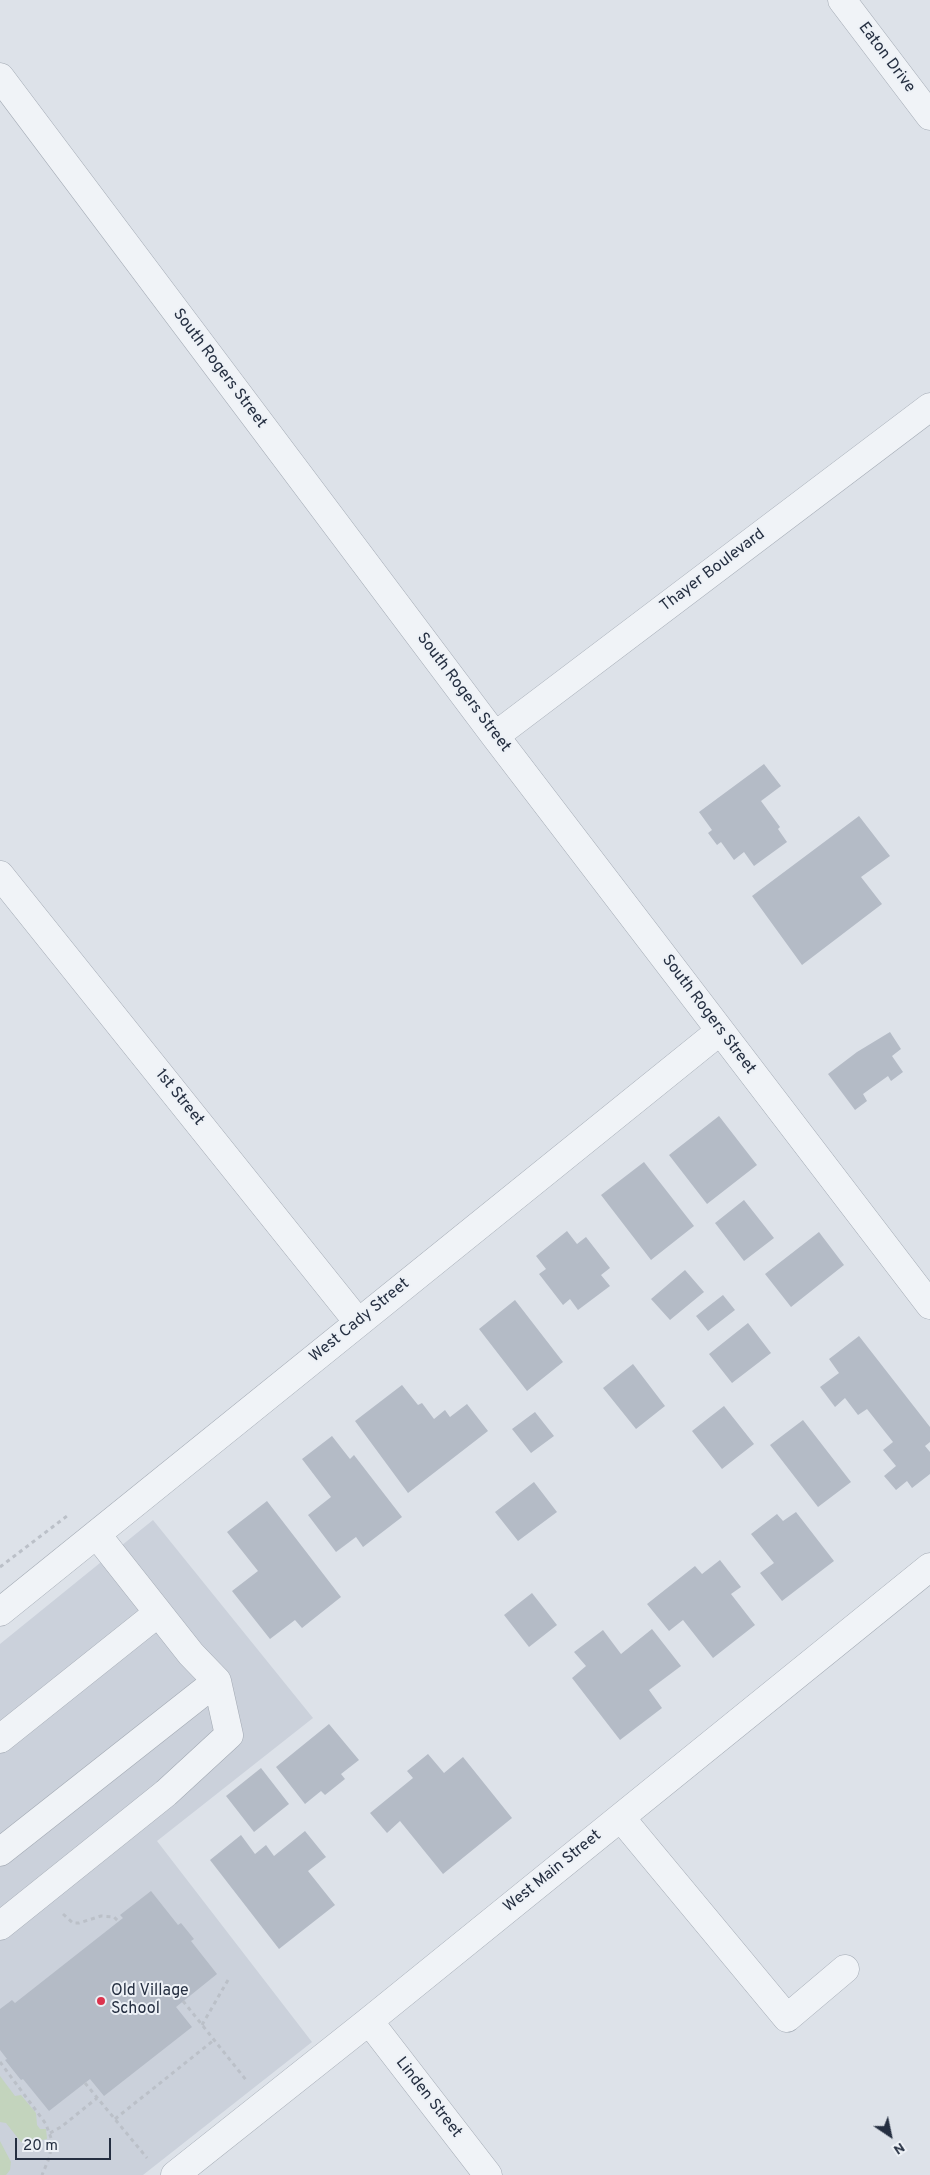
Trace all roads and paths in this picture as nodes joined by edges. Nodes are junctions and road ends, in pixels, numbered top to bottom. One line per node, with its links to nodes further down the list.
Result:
1 (842, 0): 3 (street, Eaton Drive)
2 (0, 77): 5 (street, South Rogers Street)
3 (930, 116)
4 (930, 407): 5 (street, Thayer Boulevard)
5 (495, 736): 7 (street, South Rogers Street)
6 (0, 875): 9 (street, 1st Street)
7 (720, 1031): 8 (street, South Rogers Street); 9 (street, West Cady Street)
8 (930, 1305)
9 (358, 1322): 10 (street, West Cady Street)
10 (97, 1535): 12 (street, West Cady Street); 13 (street)
11 (930, 1567): 16 (street, West Main Street)
12 (0, 1612)
13 (158, 1613): 14 (street); 15 (street)
14 (217, 1681): 17 (street); 20 (street)
15 (0, 1739)
16 (621, 1818): 21 (street); 24 (street, West Main Street)
17 (0, 1852)
18 (62, 1912): 19 (path)
19 (118, 1921)
20 (0, 1926)
21 (845, 1969)
22 (228, 1980): 25 (path)
23 (183, 2001): 25 (path)
24 (369, 2021): 35 (street, West Main Street); 36 (street, Linden Street)
25 (202, 2025): 26 (path)
26 (214, 2040): 28 (path); 31 (path)
27 (0, 2062): 32 (path)
28 (246, 2080)
29 (85, 2083): 30 (path)
30 (97, 2098): 31 (path); 32 (path)
31 (115, 2119): 33 (path)
32 (50, 2133): 34 (path)
33 (147, 2158)
34 (42, 2175)
35 (175, 2175)
36 (488, 2175)

